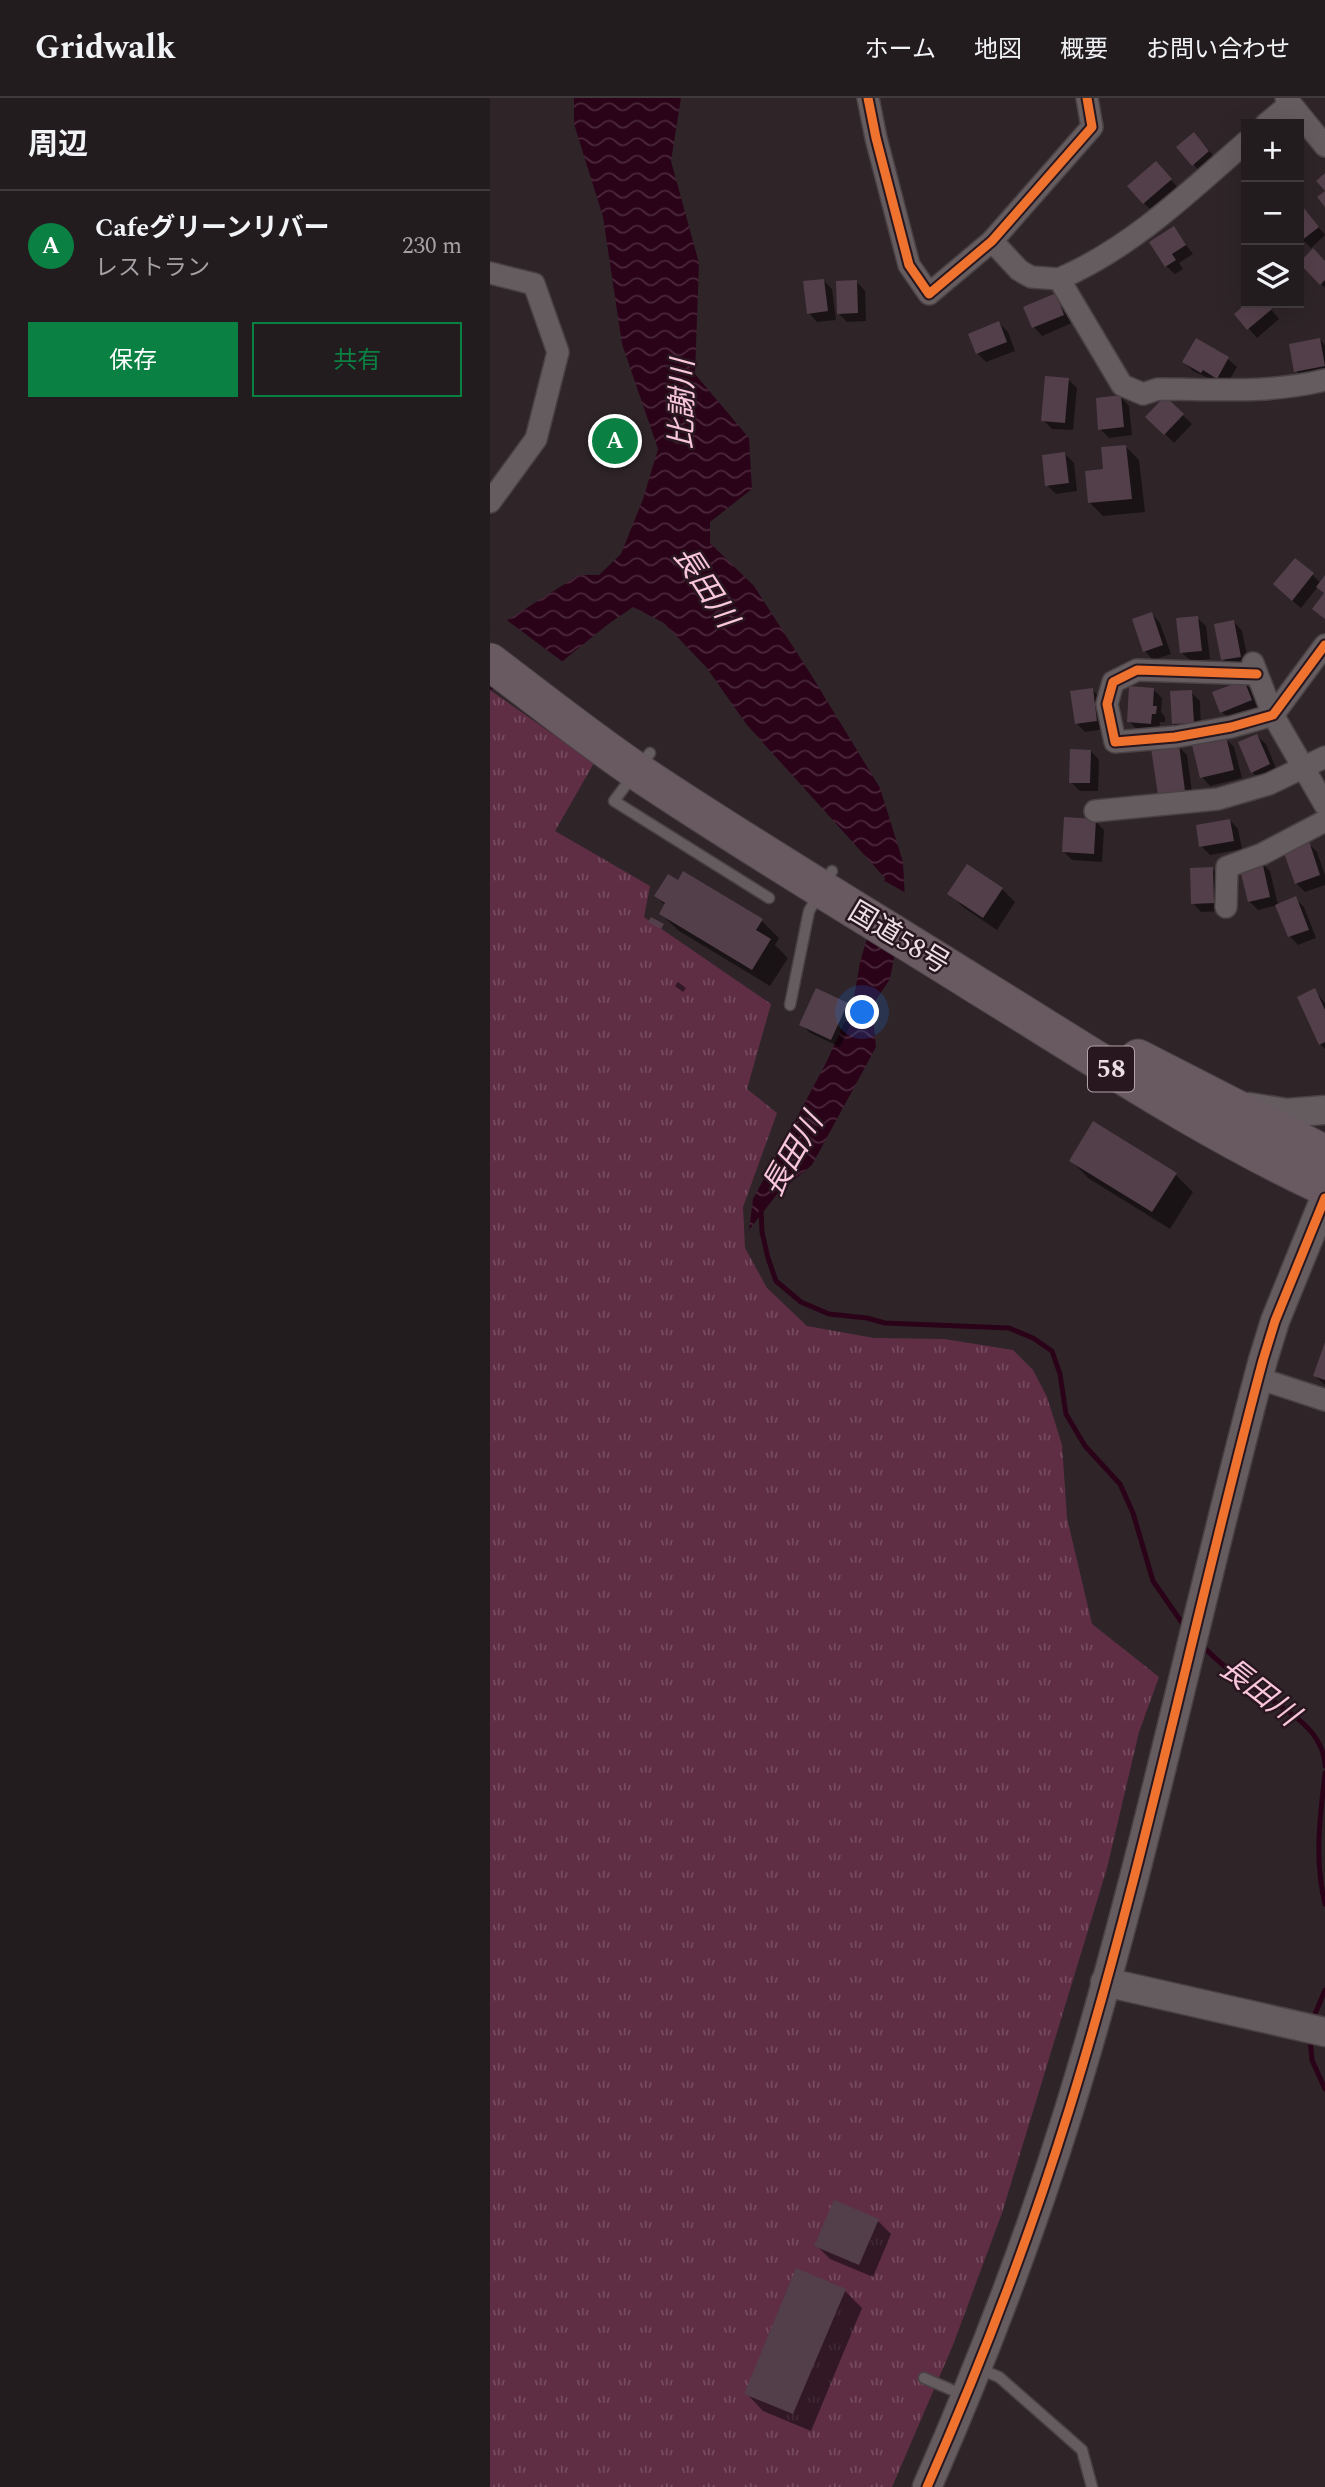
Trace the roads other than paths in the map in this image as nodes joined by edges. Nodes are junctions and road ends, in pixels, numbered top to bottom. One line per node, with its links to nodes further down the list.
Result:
1 (868, 98): 7 (street)
2 (1087, 98): 7 (street)
3 (1288, 101): 4 (street); 6 (street)
4 (1271, 119)
5 (1241, 146): 9 (street)
6 (1325, 146)
7 (992, 241): 9 (street)
8 (490, 273): 11 (street)
9 (1059, 279): 10 (street)
10 (1325, 380)
11 (490, 502)
12 (490, 634): 15 (highway, 国道58号 / 58)
13 (1325, 645): 16 (street)
14 (490, 662): 15 (highway, 国道58号 / 58)
15 (544, 688): 18 (highway, 国道58号 / 58)
16 (1273, 715): 16 (street); 19 (street)
17 (1325, 757): 19 (street)
18 (643, 762): 23 (highway, 国道58号 / 58); 24 (lane)
19 (1303, 769): 20 (street); 21 (street)
20 (1325, 805)
21 (1095, 811)
22 (1325, 821): 25 (street)
23 (827, 881): 26 (highway, 国道58号 / 58); 27 (lane)
24 (769, 898)
25 (1226, 907)
26 (907, 929): 28 (highway, 国道58号 / 58); 31 (highway, 国道58号 / 58)
27 (790, 1005)
28 (1219, 1101): 29 (street); 30 (highway, 国道58号 / 58)
29 (1325, 1110)
30 (1325, 1154)
31 (1325, 1187)
32 (1325, 1198): 34 (street)
33 (1325, 1256): 34 (street)
34 (1288, 1288): 35 (street)
35 (1258, 1378): 36 (street); 37 (street)
36 (1325, 1400)
37 (1105, 1982): 38 (street); 39 (street)
38 (1325, 2032)
39 (977, 2368): 41 (street); 43 (lane)
40 (924, 2378): 41 (lane)
41 (966, 2396): 42 (street)
42 (928, 2487)
43 (1092, 2487)

